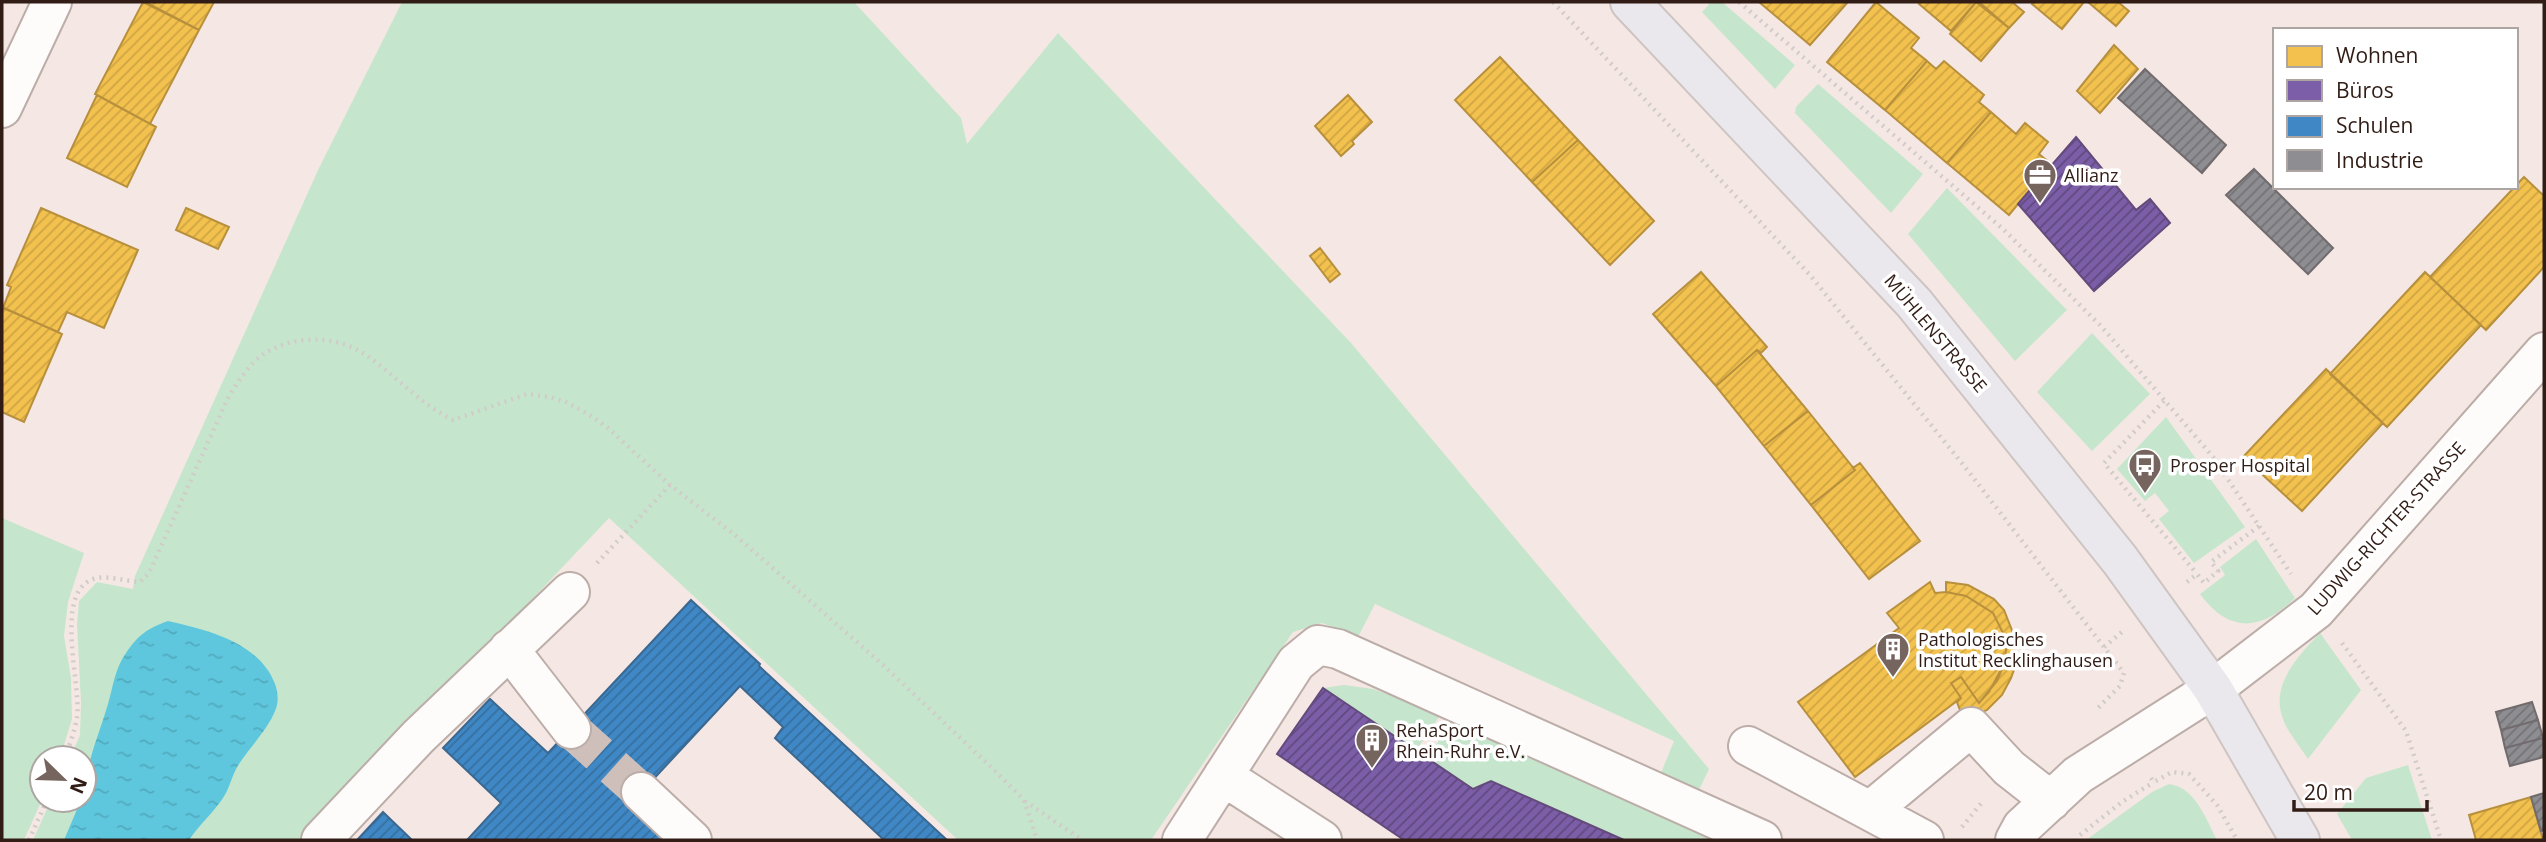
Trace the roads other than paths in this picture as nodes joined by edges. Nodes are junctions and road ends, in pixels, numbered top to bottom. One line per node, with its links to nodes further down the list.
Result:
1 (52, 2): 3 (street)
2 (1630, 2): 7 (main road, MÜHLENSTRASSE)
3 (2, 108)
4 (2544, 352): 7 (street, LUDWIG-RICHTER-STRASSE)
5 (570, 592): 6 (street)
6 (509, 649): 8 (street); 14 (street)
7 (2213, 689): 12 (street); 21 (main road, MÜHLENSTRASSE)
8 (571, 729)
9 (1748, 746): 13 (street)
10 (1223, 776): 16 (street); 17 (street); 18 (street)
11 (641, 792): 15 (street)
12 (2051, 801): 13 (street); 20 (street)
13 (1870, 811): 19 (street)
14 (321, 840)
15 (692, 840)
16 (1182, 840)
17 (1322, 840)
18 (1762, 840)
19 (1924, 840)
20 (2015, 840)
21 (2300, 840)

